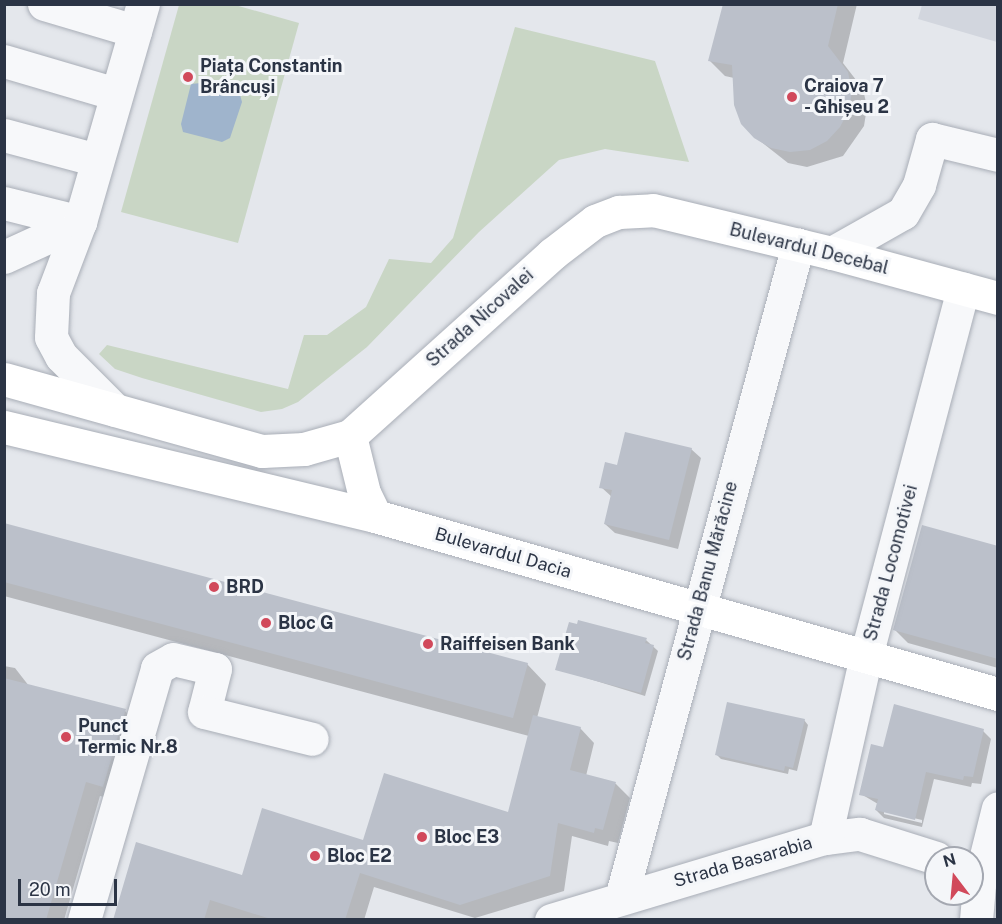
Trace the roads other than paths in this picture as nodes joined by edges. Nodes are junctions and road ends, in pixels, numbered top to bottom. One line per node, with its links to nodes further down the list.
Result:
1 (44, 4): 2 (street)
2 (139, 18): 4 (street)
3 (4, 61): 4 (street)
4 (116, 94): 7 (street)
5 (4, 135): 7 (street)
6 (998, 155): 12 (street)
7 (97, 160): 10 (street)
8 (4, 203): 10 (street)
9 (619, 212): 11 (main road, Bulevardul Decebal); 19 (main road, Strada Nicovalei)
10 (80, 222): 13 (street); 17 (street)
11 (798, 245): 12 (main road, Bulevardul Decebal); 21 (street, Strada Banu Mărăcine)
12 (832, 253): 14 (main road, Bulevardul Decebal)
13 (4, 257)
14 (963, 289): 15 (main road, Bulevardul Decebal); 22 (street, Strada Locomotivei)
15 (998, 298)
16 (4, 380): 17 (main road)
17 (115, 410): 19 (main road)
18 (4, 427): 20 (main road, Bulevardul Dacia)
19 (350, 436): 20 (main road)
20 (375, 516): 21 (main road, Bulevardul Dacia)
21 (698, 609): 22 (main road, Bulevardul Dacia); 29 (street, Strada Banu Mărăcine)
22 (866, 656): 23 (main road, Bulevardul Dacia); 26 (street, Strada Locomotivei)
23 (998, 694)
24 (312, 740): 30 (street)
25 (998, 808): 28 (street)
26 (825, 838): 27 (street, Strada Basarabia); 29 (street, Strada Basarabia)
27 (924, 854)
28 (984, 881)
29 (621, 898): 31 (street, Strada Basarabia)
30 (84, 920)
31 (551, 920)

